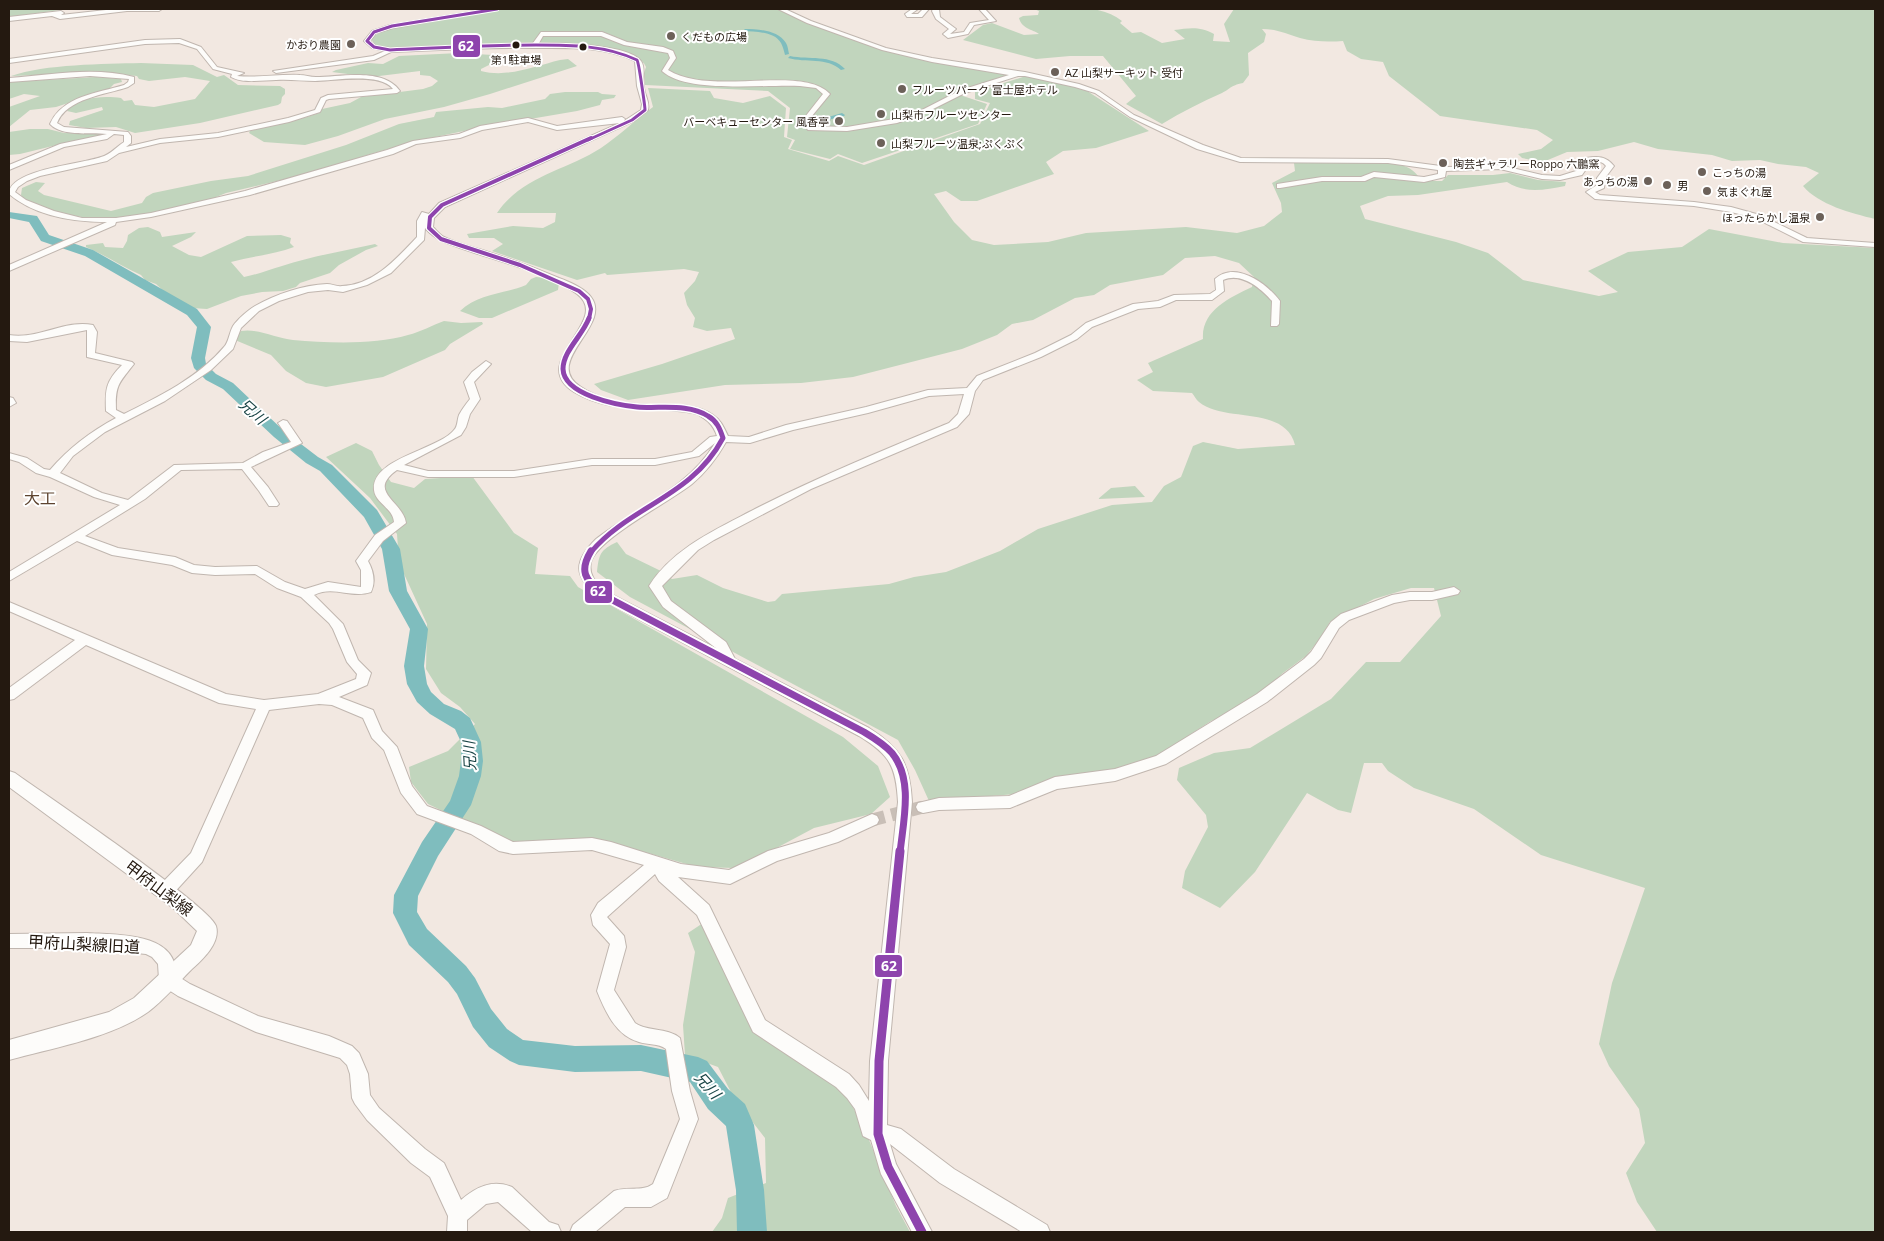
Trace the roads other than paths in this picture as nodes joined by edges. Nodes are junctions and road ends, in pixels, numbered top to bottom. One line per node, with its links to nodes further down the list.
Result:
1 (87, 9): 9 (street)
2 (159, 9): 9 (street)
3 (497, 9): 14 (street)
4 (781, 9): 17 (street)
5 (915, 9): 6 (street)
6 (926, 9)
7 (936, 9): 8 (street)
8 (982, 9)
9 (53, 14): 10 (street)
10 (9, 18)
11 (545, 34): 12 (street); 13 (street); 17 (street)
12 (534, 46): 13 (street); 14 (street)
13 (541, 46): 19 (street)
14 (390, 50): 16 (street)
15 (9, 61): 16 (street)
16 (236, 73): 21 (street)
17 (1016, 74): 23 (street)
18 (9, 80): 20 (street)
19 (617, 126): 26 (street); 27 (street)
20 (110, 132): 21 (street); 22 (street)
21 (117, 151): 24 (street)
22 (9, 168): 24 (street)
23 (1442, 168): 25 (street); 28 (street)
24 (26, 177): 27 (street)
25 (1280, 186)
26 (442, 205): 36 (street); 38 (street)
27 (116, 220): 29 (street)
28 (1875, 245)
29 (9, 268)
30 (1274, 324): 33 (street)
31 (9, 338): 36 (street)
32 (486, 364): 41 (street)
33 (970, 391): 38 (street); 51 (street)
34 (9, 400): 35 (street)
35 (9, 404)
36 (124, 419): 42 (street)
37 (283, 423): 40 (street)
38 (723, 438): 41 (street); 51 (street)
39 (9, 456): 42 (street)
40 (245, 466): 43 (street); 44 (street)
41 (394, 466): 48 (street)
42 (53, 474): 43 (street)
43 (130, 504): 45 (street)
44 (273, 504)
45 (75, 536): 46 (street); 48 (street)
46 (9, 577)
47 (1454, 591): 56 (street)
48 (305, 594): 53 (street)
49 (9, 606): 50 (street)
50 (84, 640): 52 (street); 54 (street)
51 (730, 661): 63 (street)
52 (9, 696)
53 (319, 699): 54 (street); 58 (street)
54 (264, 705): 59 (street)
55 (9, 778): 59 (main road, 甲府山梨線)
56 (923, 807)
57 (872, 820): 58 (street)
58 (657, 863): 63 (street); 66 (street)
59 (165, 891): 61 (main road, 甲府山梨線)
60 (9, 941): 61 (street, 甲府山梨線旧道)
61 (167, 979): 62 (main road, 甲府山梨線); 64 (street)
62 (9, 1050)
63 (878, 1134): 67 (street); 68 (street)
64 (457, 1224): 65 (street)
65 (551, 1232)
66 (580, 1232)
67 (922, 1232)
68 (1040, 1232)

